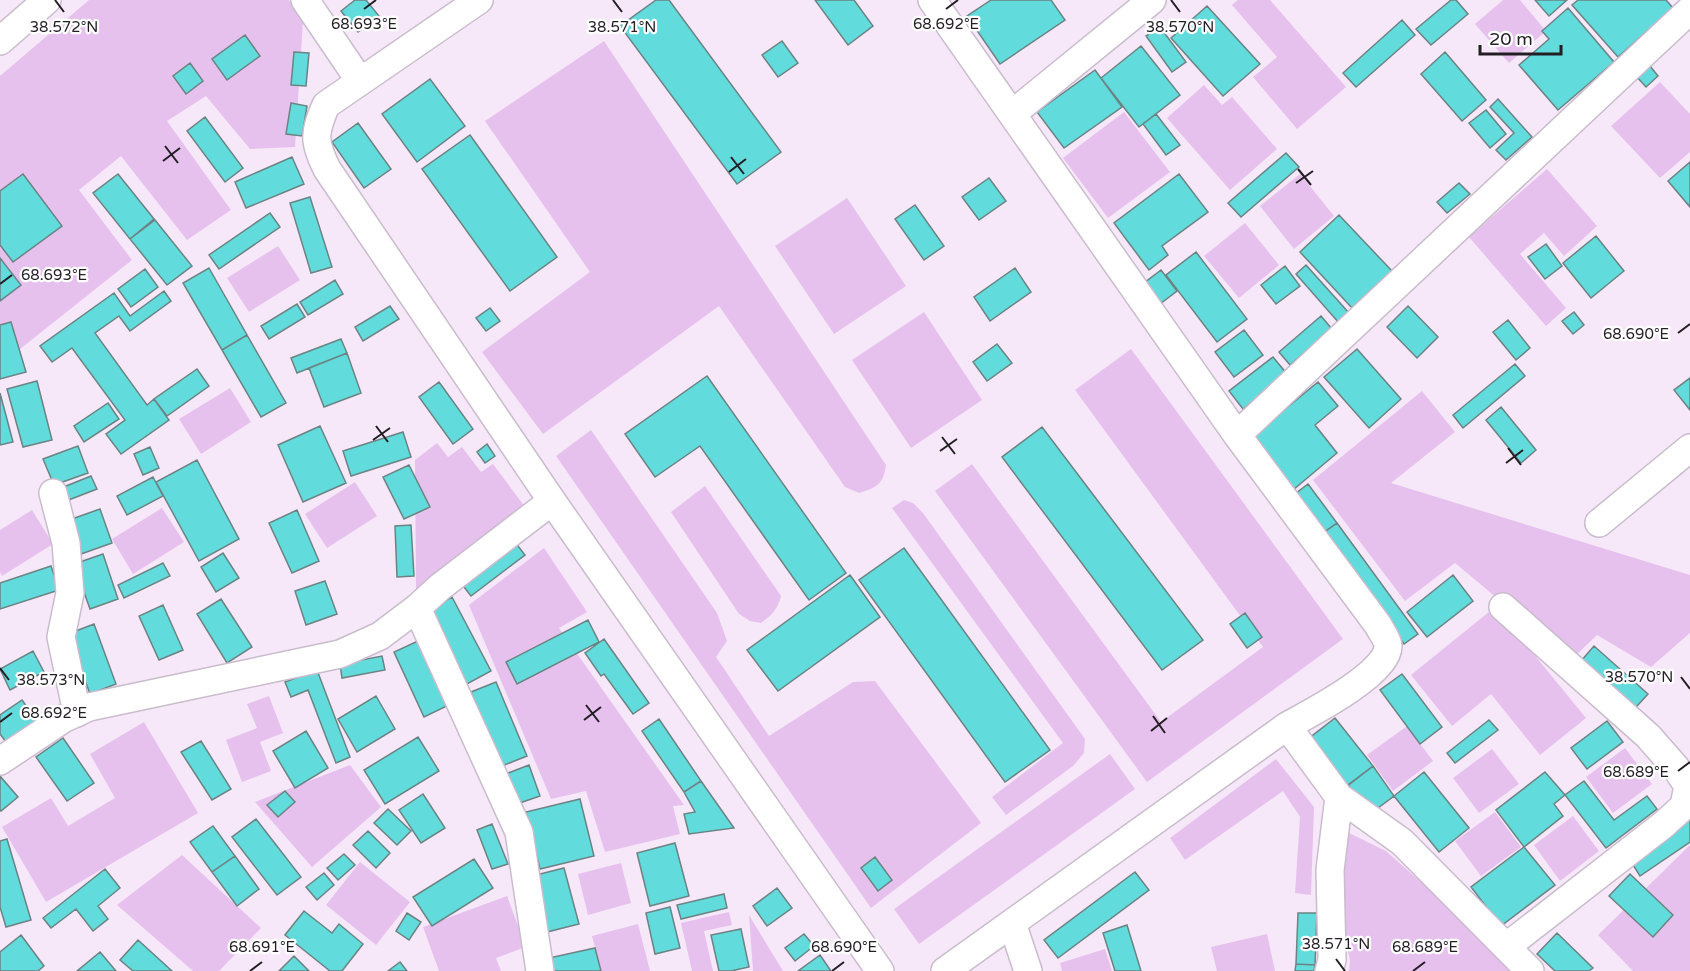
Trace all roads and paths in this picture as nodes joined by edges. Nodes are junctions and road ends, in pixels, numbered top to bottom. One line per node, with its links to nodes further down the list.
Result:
1 (47, 0): 7 (street)
2 (305, 0): 8 (street)
3 (479, 0): 8 (street)
4 (932, 0): 9 (street)
5 (1152, 0): 9 (street)
6 (1690, 10): 10 (street)
7 (0, 41)
8 (360, 81): 13 (street)
9 (1012, 114): 10 (street)
10 (1237, 435): 18 (street)
11 (1690, 448): 14 (street)
12 (53, 493): 17 (street)
13 (552, 501): 15 (street); 24 (street)
14 (1599, 523)
15 (417, 608): 17 (street); 23 (street)
16 (1503, 608): 22 (street)
17 (77, 713): 19 (street)
18 (1287, 726): 20 (street); 21 (street)
19 (0, 761)
20 (1339, 797): 22 (street); 27 (street)
21 (1012, 922): 25 (street); 26 (street)
22 (1506, 947): 28 (street)
23 (540, 971)
24 (880, 971)
25 (945, 971)
26 (1028, 971)
27 (1329, 971)
28 (1530, 971)

